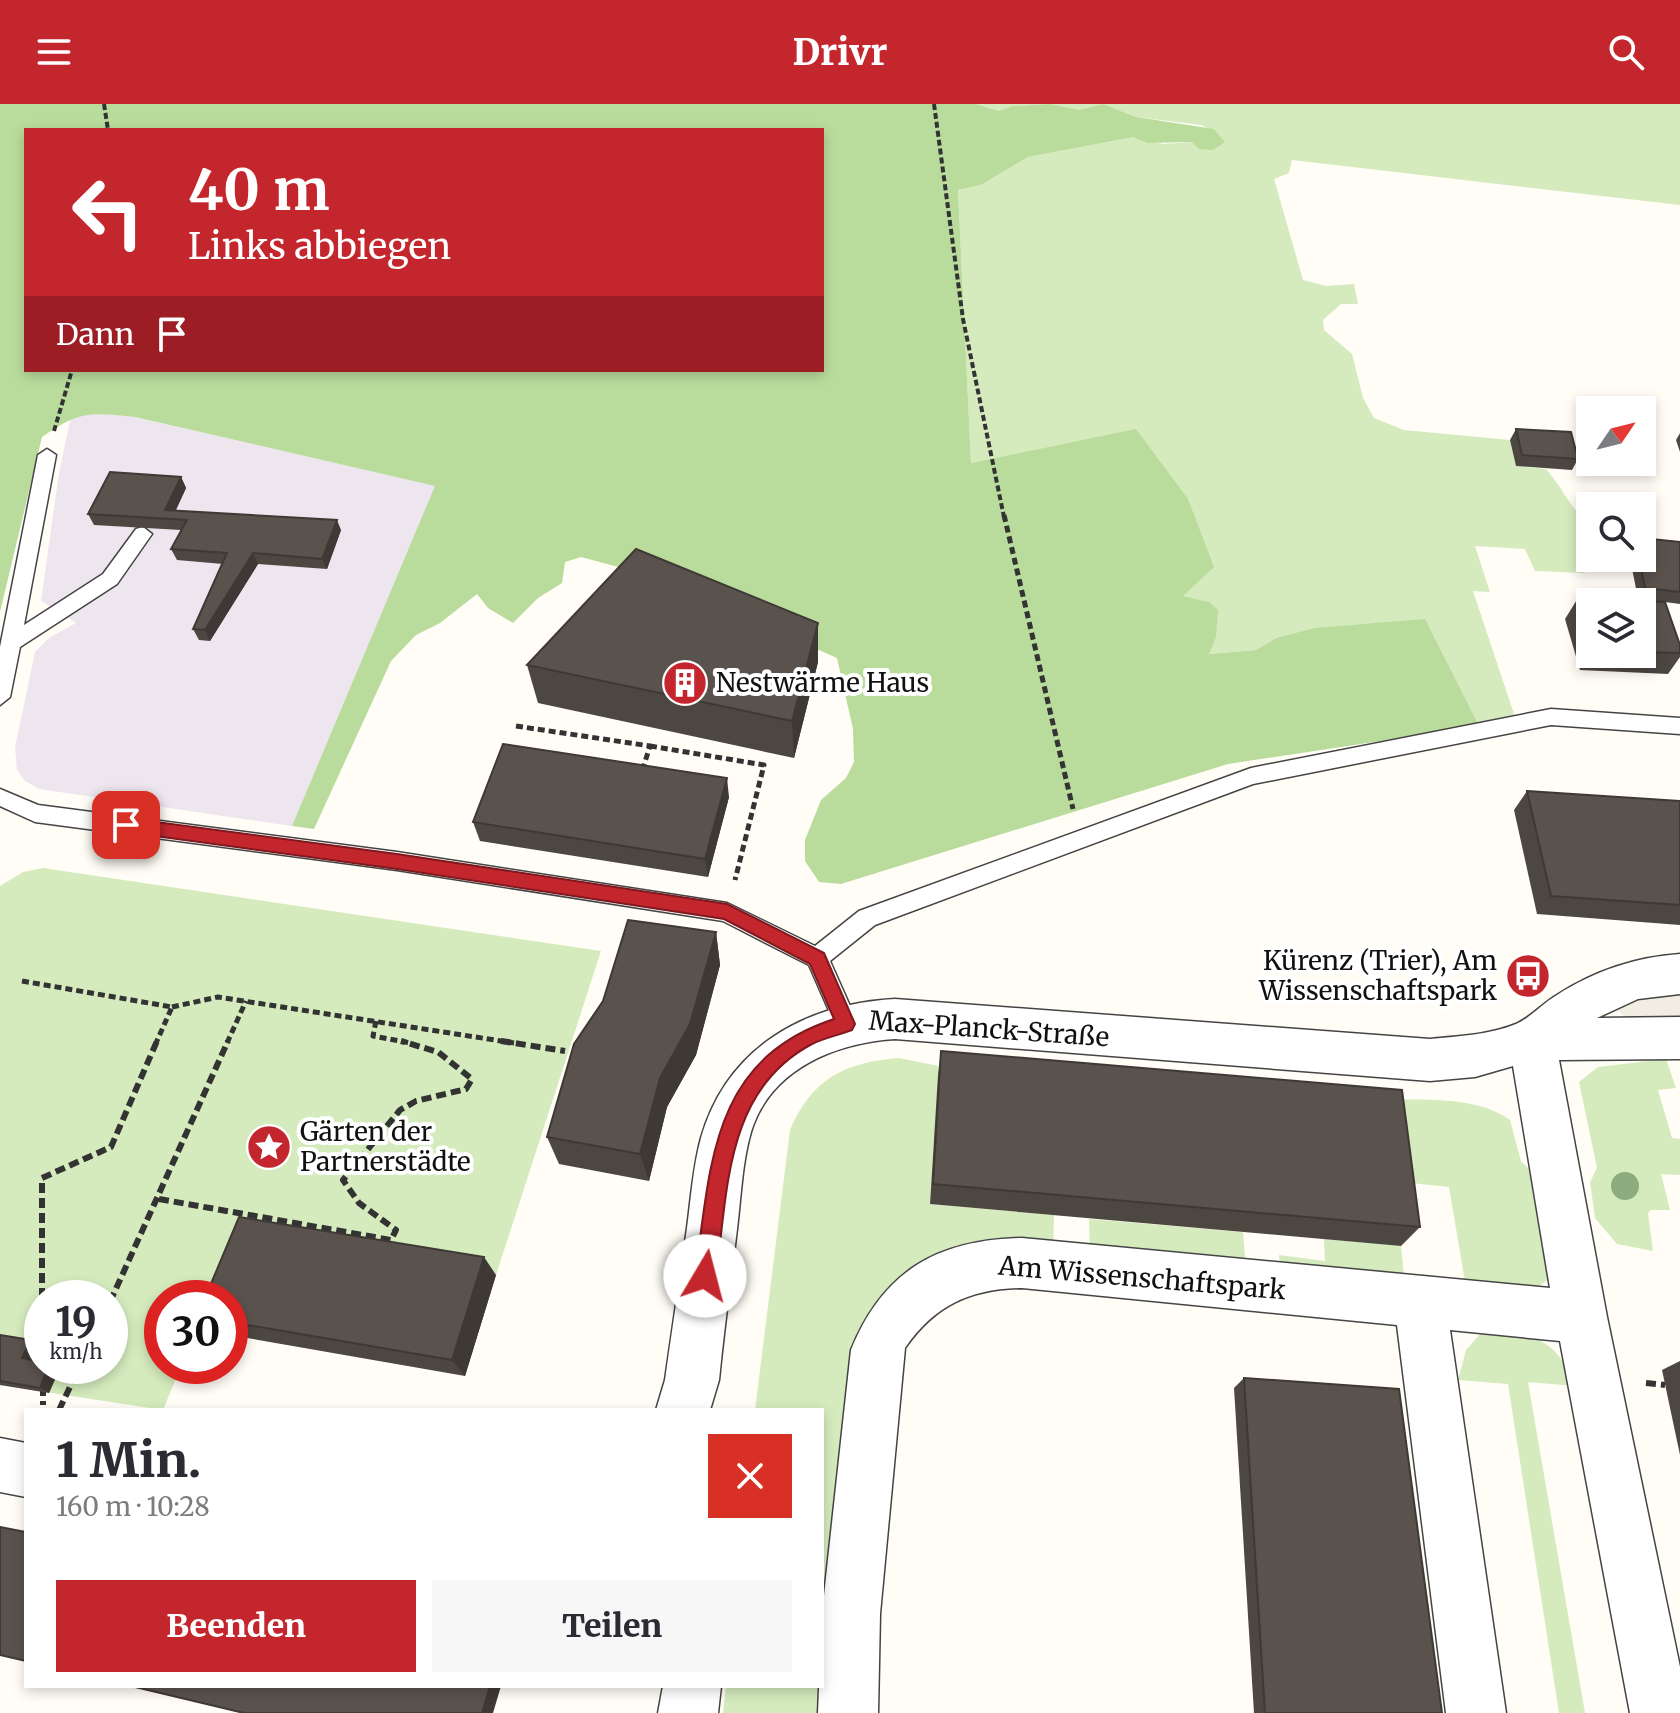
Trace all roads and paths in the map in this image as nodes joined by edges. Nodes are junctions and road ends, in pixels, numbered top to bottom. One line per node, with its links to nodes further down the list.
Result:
1 (104, 104): 3 (path)
2 (934, 104): 14 (path)
3 (108, 128)
4 (71, 372): 5 (path)
5 (47, 455): 7 (lane)
6 (143, 534): 7 (lane)
7 (12, 642): 8 (lane)
8 (0, 697)
9 (516, 726): 11 (path)
10 (1680, 726): 14 (lane)
11 (650, 746): 12 (path); 15 (path)
12 (643, 771)
13 (0, 797): 15 (lane)
14 (1078, 839): 16 (lane)
15 (727, 912): 16 (lane)
16 (817, 958): 22 (lane)
17 (1680, 974): 24 (street, Max-Planck-Straße)
18 (22, 981): 20 (path)
19 (246, 1001): 20 (path); 21 (path); 26 (path)
20 (172, 1007): 27 (path)
21 (376, 1021): 25 (path); 26 (path)
22 (846, 1024): 24 (street, Max-Planck-Straße); 35 (street, Max-Planck-Straße)
23 (1680, 1038): 24 (street, Max-Planck-Straße)
24 (1532, 1040): 30 (street)
25 (565, 1051)
26 (159, 1199): 28 (path)
27 (42, 1280)
28 (120, 1280)
29 (1420, 1304): 30 (street, Am Wissenschaftspark); 38 (street, Am Wissenschaftspark); 42 (street)
30 (1581, 1317): 43 (street)
31 (43, 1384): 33 (path)
32 (71, 1384): 34 (path)
33 (43, 1405)
34 (60, 1408)
35 (684, 1408)
36 (0, 1465): 37 (street)
37 (24, 1470)
38 (836, 1613): 41 (street, Am Wissenschaftspark)
39 (692, 1688): 40 (street)
40 (688, 1713)
41 (848, 1713)
42 (1476, 1713)
43 (1660, 1713)

